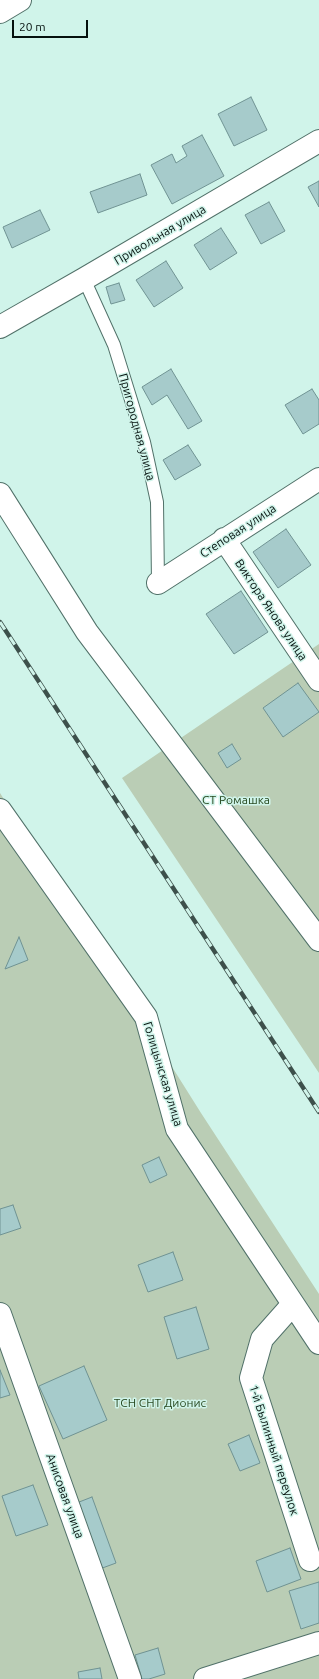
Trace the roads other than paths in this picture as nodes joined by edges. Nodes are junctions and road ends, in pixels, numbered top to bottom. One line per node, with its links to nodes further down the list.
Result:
1 (20, 0): 2 (street)
2 (0, 12)
3 (319, 141): 4 (street, Привольная улица)
4 (84, 280): 5 (street, Привольная улица); 9 (lane, Пригородная улица)
5 (0, 327)
6 (319, 479): 8 (street, Степовая улица)
7 (0, 494): 12 (street)
8 (224, 539): 9 (street, Степовая улица); 10 (street, Виктора Янова улица)
9 (158, 582)
10 (319, 680)
11 (0, 810): 13 (street, Голицынская улица)
12 (319, 940)
13 (293, 1304): 15 (street, Голицынская улица); 16 (street, 1-й Былинный переулок)
14 (0, 1314): 18 (street, Анисовая улица)
15 (319, 1343)
16 (310, 1560)
17 (319, 1643): 19 (street)
18 (130, 1679)
19 (205, 1679)

